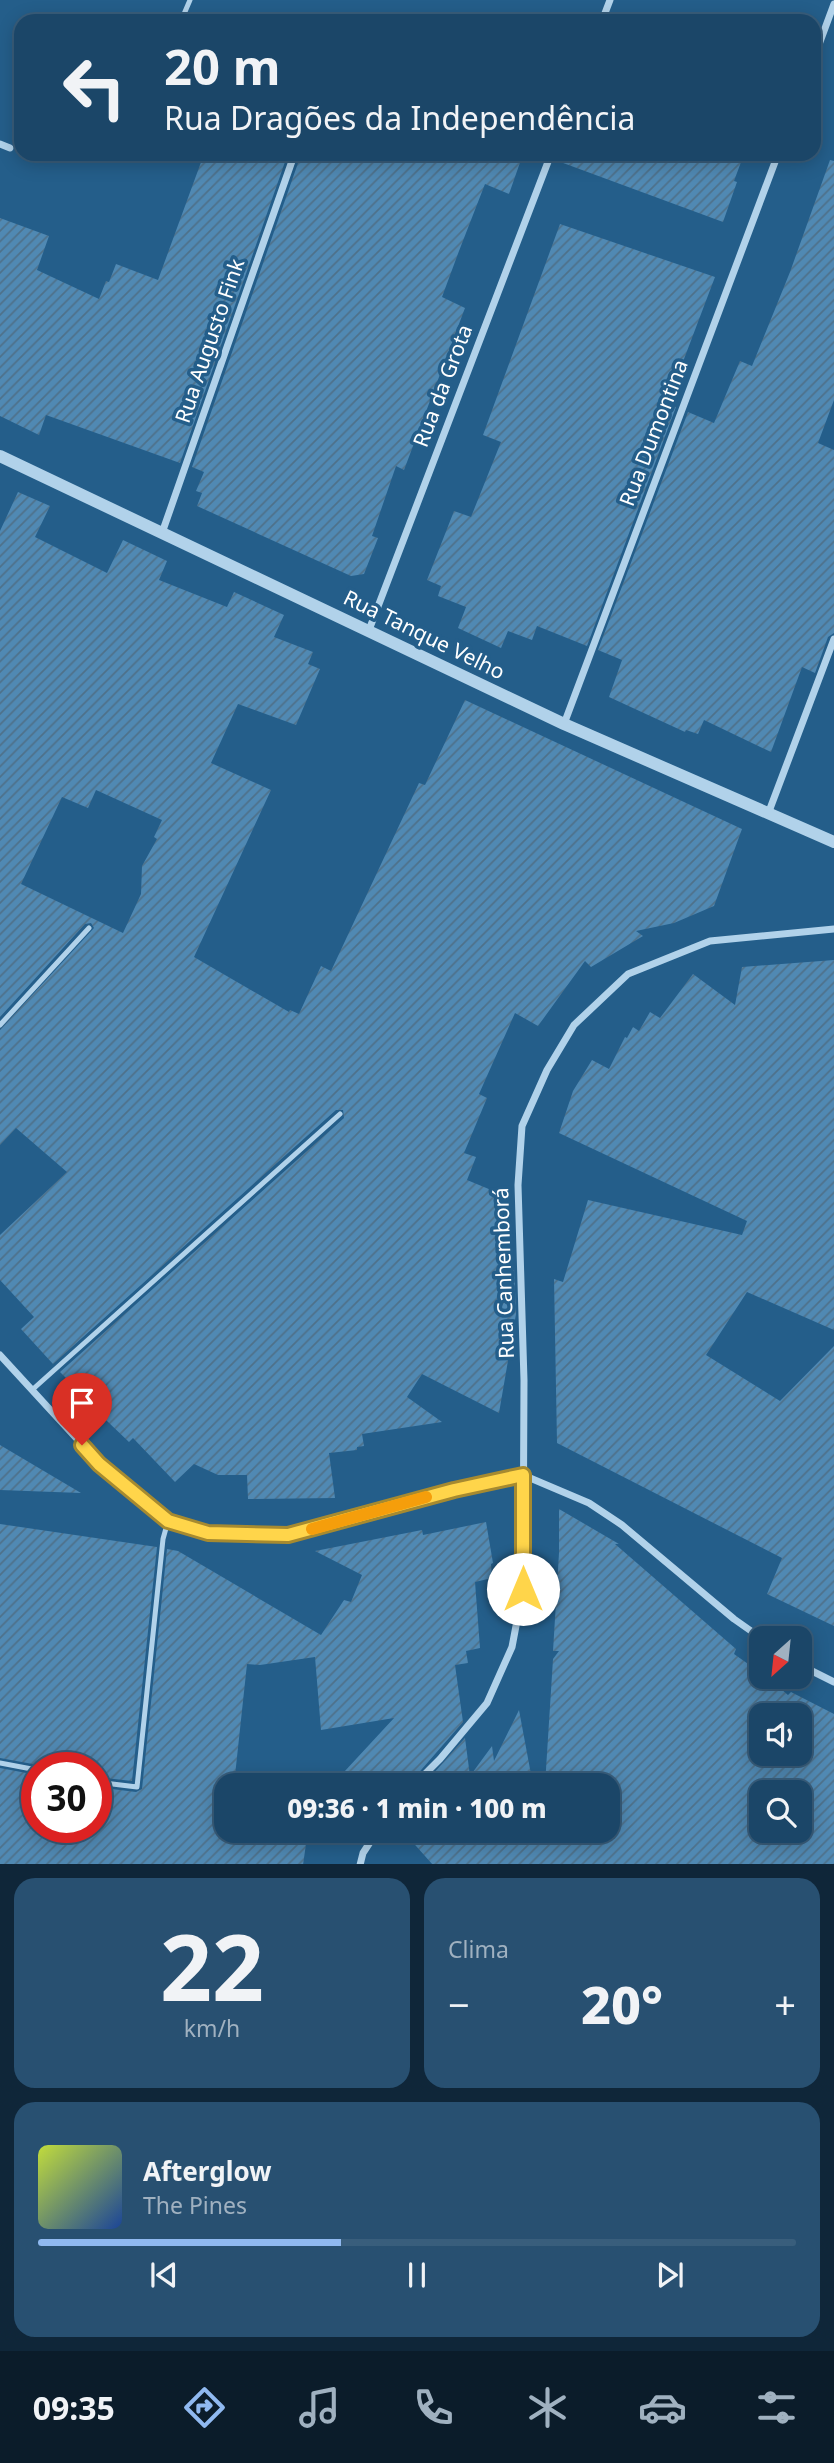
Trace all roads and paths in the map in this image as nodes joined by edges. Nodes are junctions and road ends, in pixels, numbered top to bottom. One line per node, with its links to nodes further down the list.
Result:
1 (834, 4): 2 (street)
2 (821, 39)
3 (0, 144): 4 (street)
4 (10, 148)
5 (292, 161): 9 (street, Rua Augusto Fink)
6 (548, 161): 10 (street, Rua da Grota)
7 (775, 161): 12 (street, Rua Dumontina)
8 (0, 456): 9 (street, Rua Tanque Velho)
9 (162, 533): 10 (street, Rua Tanque Velho)
10 (369, 630): 12 (street, Rua Tanque Velho)
11 (834, 639): 13 (street)
12 (564, 724): 13 (street, Rua Tanque Velho)
13 (768, 814): 14 (street, Rua Tanque Velho)
14 (834, 842)
15 (89, 928): 17 (lane)
16 (834, 929): 21 (street, Rua Canhemborá)
17 (0, 1025)
18 (340, 1114): 20 (lane)
19 (0, 1355): 20 (street)
20 (32, 1390): 22 (street)
21 (523, 1475): 22 (street); 23 (street); 28 (street, Rua Canhemborá)
22 (168, 1521): 29 (lane)
23 (749, 1630)
24 (812, 1671): 25 (street)
25 (834, 1682)
26 (0, 1763): 27 (lane)
27 (21, 1767)
28 (426, 1773)
29 (112, 1784)
30 (370, 1843): 31 (street)
31 (360, 1864)

